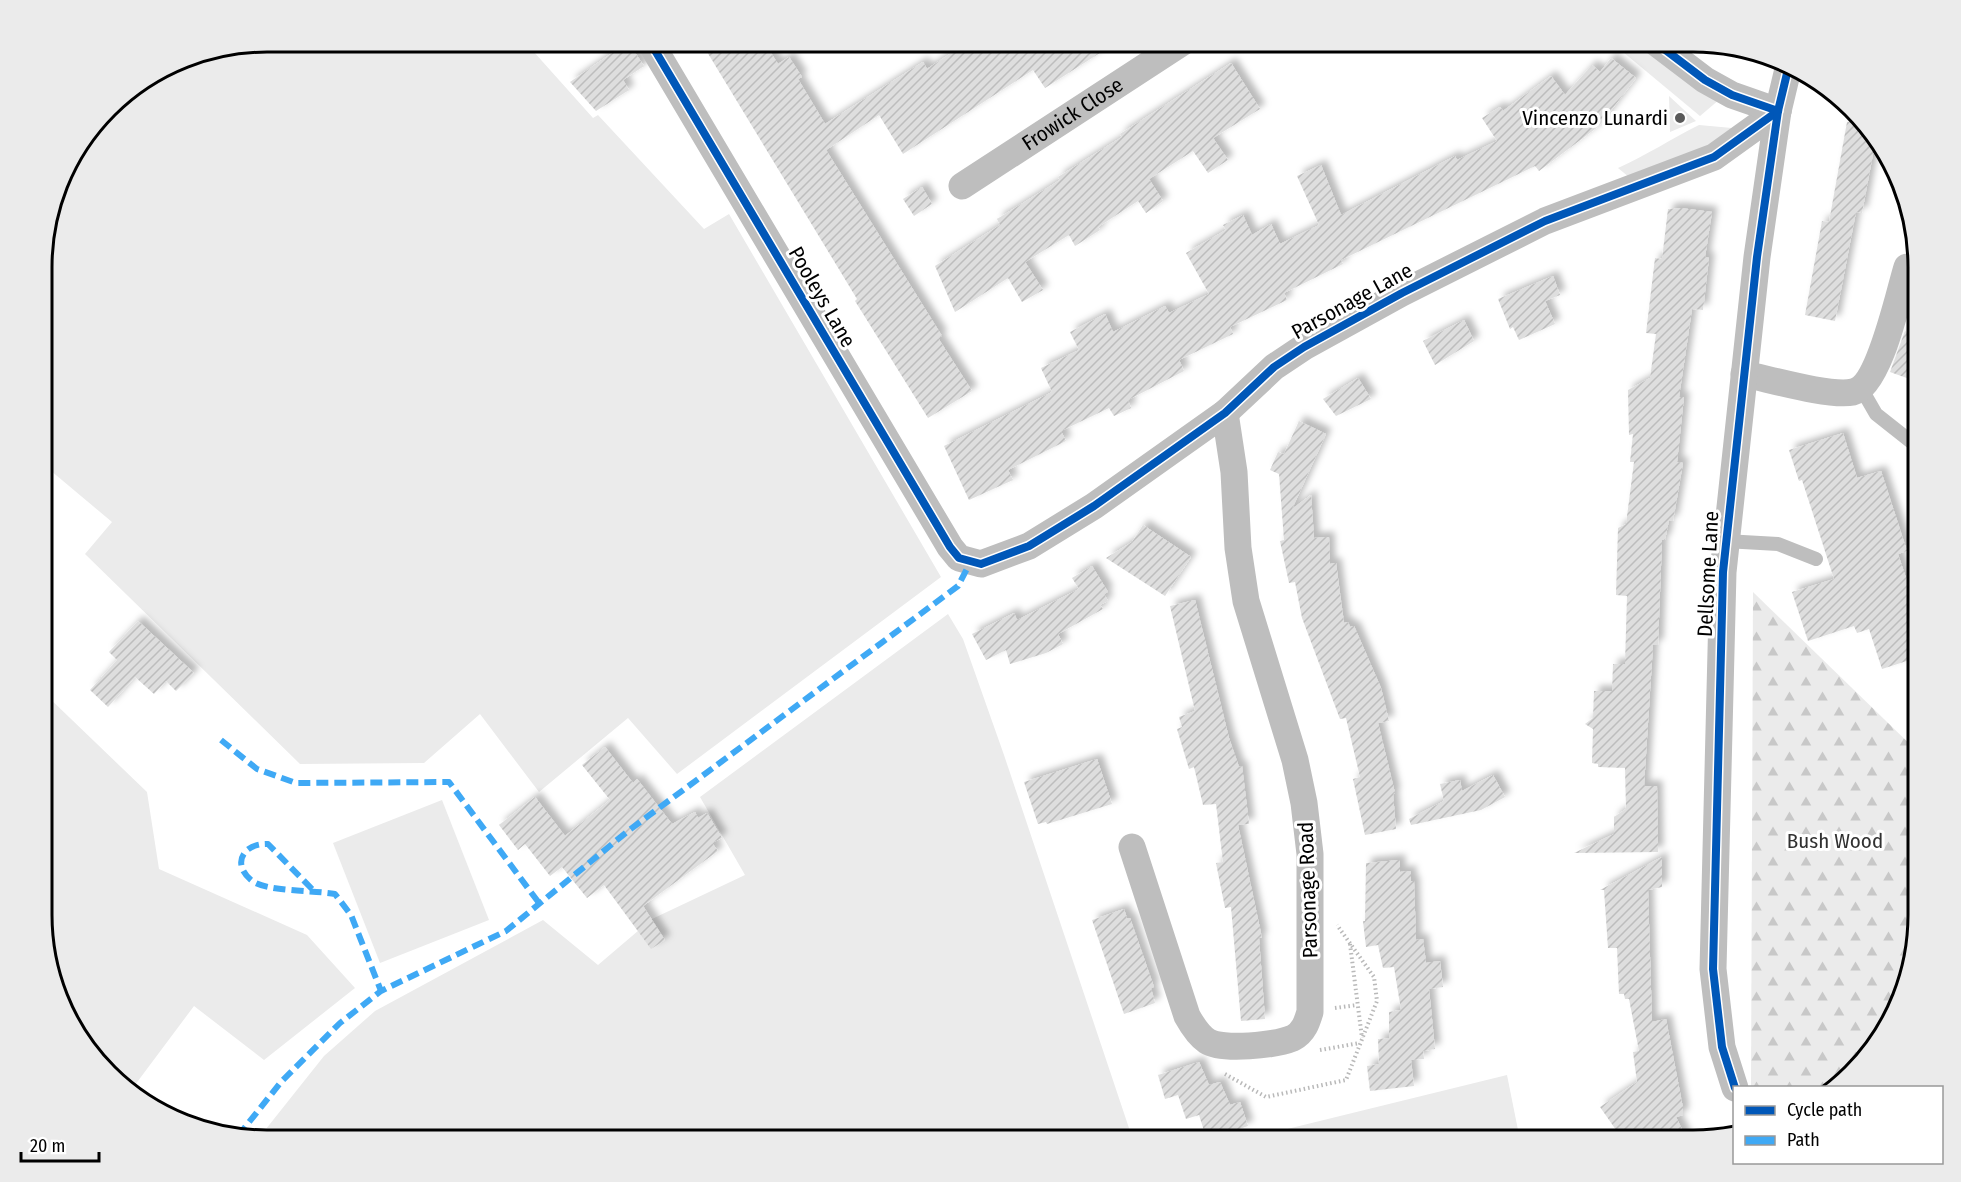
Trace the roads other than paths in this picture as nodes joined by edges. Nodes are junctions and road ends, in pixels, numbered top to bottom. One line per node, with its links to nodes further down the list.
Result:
1 (656, 52): 15 (street, Pooleys Lane)
2 (1171, 52): 6 (street, Frowick Close)
3 (1668, 52): 5 (street)
4 (1787, 74): 5 (street, Dellsome Lane)
5 (1778, 111): 9 (street, Dellsome Lane); 11 (street, Parsonage Lane)
6 (962, 186)
7 (1907, 267): 8 (street)
8 (1907, 309): 10 (street)
9 (1743, 374): 10 (street); 13 (street, Dellsome Lane)
10 (1861, 388): 12 (lane)
11 (1225, 412): 15 (street, Parsonage Lane); 16 (street, Parsonage Road)
12 (1908, 440)
13 (1725, 541): 14 (lane); 17 (street, Dellsome Lane)
14 (1816, 559)
15 (970, 563)
16 (1132, 848)
17 (1734, 1086)

